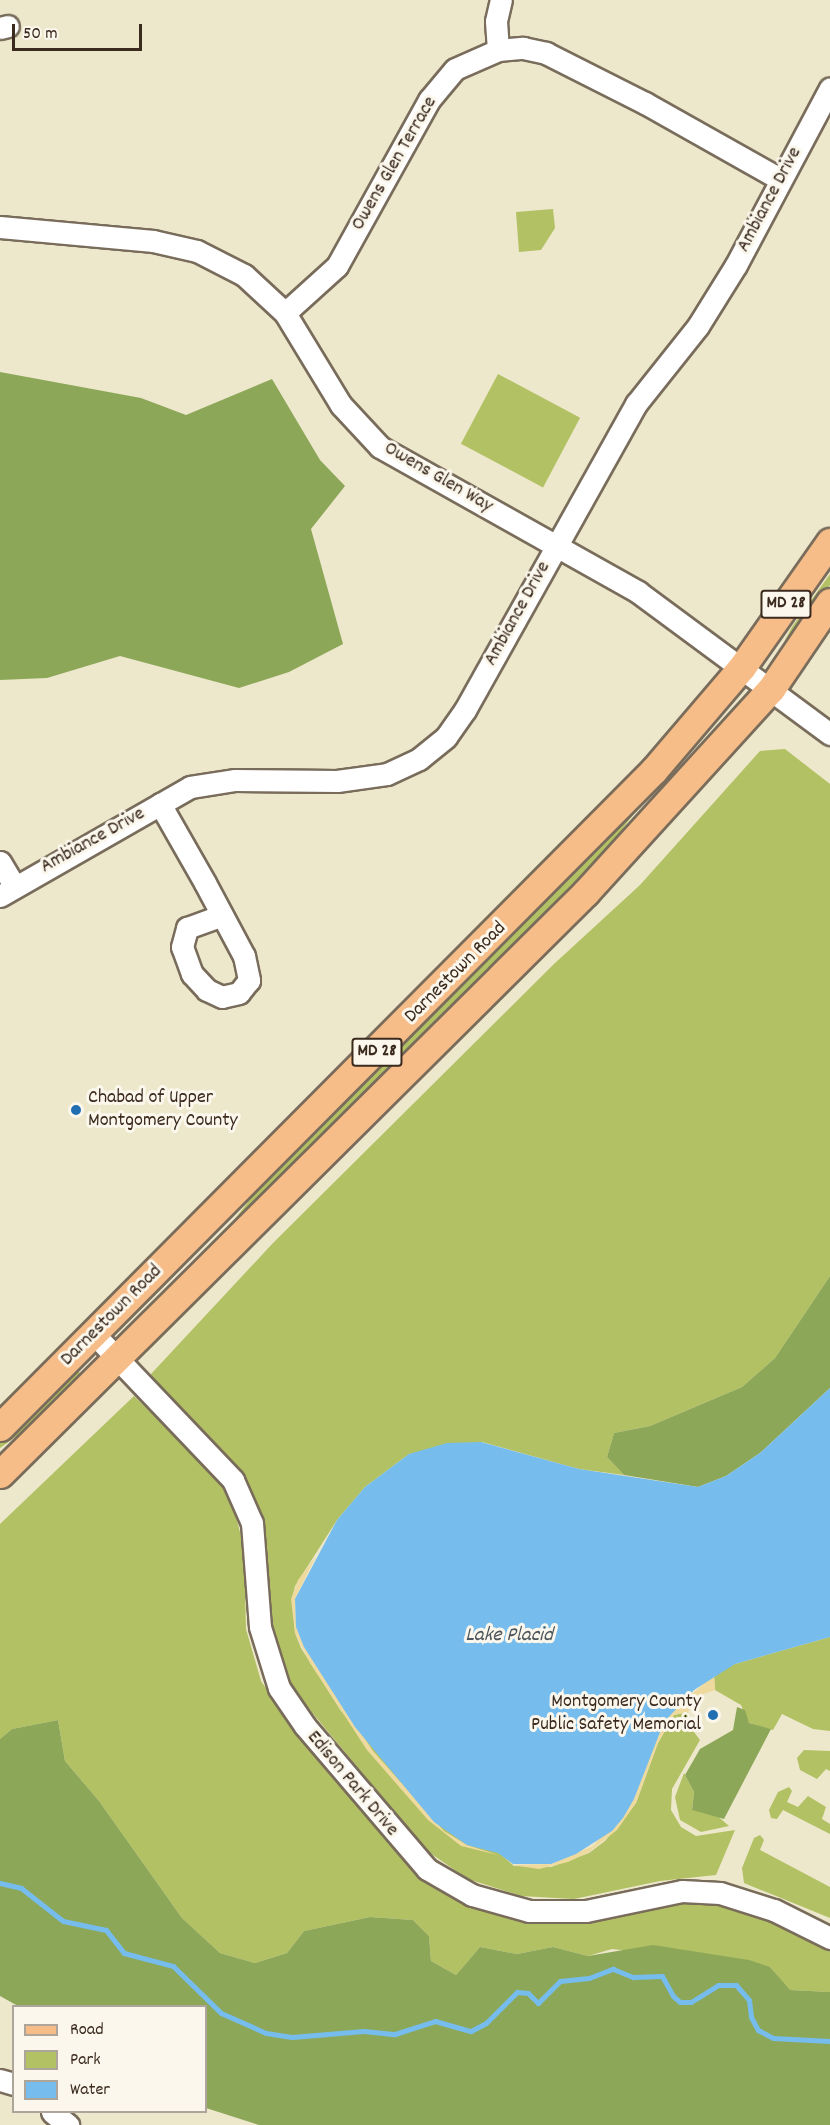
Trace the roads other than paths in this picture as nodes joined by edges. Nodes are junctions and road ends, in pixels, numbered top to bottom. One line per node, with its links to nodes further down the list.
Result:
1 (501, 0): 2 (street)
2 (498, 50): 4 (street, Owens Glen Terrace); 6 (street, Owens Glen Terrace)
3 (830, 88): 4 (street, Ambiance Drive)
4 (780, 179): 8 (street, Ambiance Drive)
5 (0, 227): 6 (street, Owens Glen Way)
6 (285, 313): 8 (street, Owens Glen Way)
7 (830, 542): 10 (main road, Darnestown Road / MD 28)
8 (556, 546): 10 (street, Owens Glen Way); 13 (street, Ambiance Drive)
9 (830, 602): 11 (main road, Darnestown Road / MD 28)
10 (742, 667): 11 (street, Owens Glen Way); 17 (main road, Darnestown Road / MD 28)
11 (771, 689): 12 (street, Owens Glen Way); 18 (main road, Darnestown Road / MD 28)
12 (830, 734)
13 (160, 804): 15 (street, Ambiance Drive); 16 (street)
14 (0, 862): 15 (street, Ambiance Drive)
15 (8, 892)
16 (222, 915)
17 (94, 1334): 18 (street, Edison Park Drive); 19 (main road, Darnestown Road / MD 28)
18 (118, 1360): 20 (main road, Darnestown Road / MD 28); 21 (street, Edison Park Drive)
19 (0, 1427)
20 (0, 1474)
21 (830, 1938)
22 (53, 2113): 23 (street)
23 (68, 2125)

